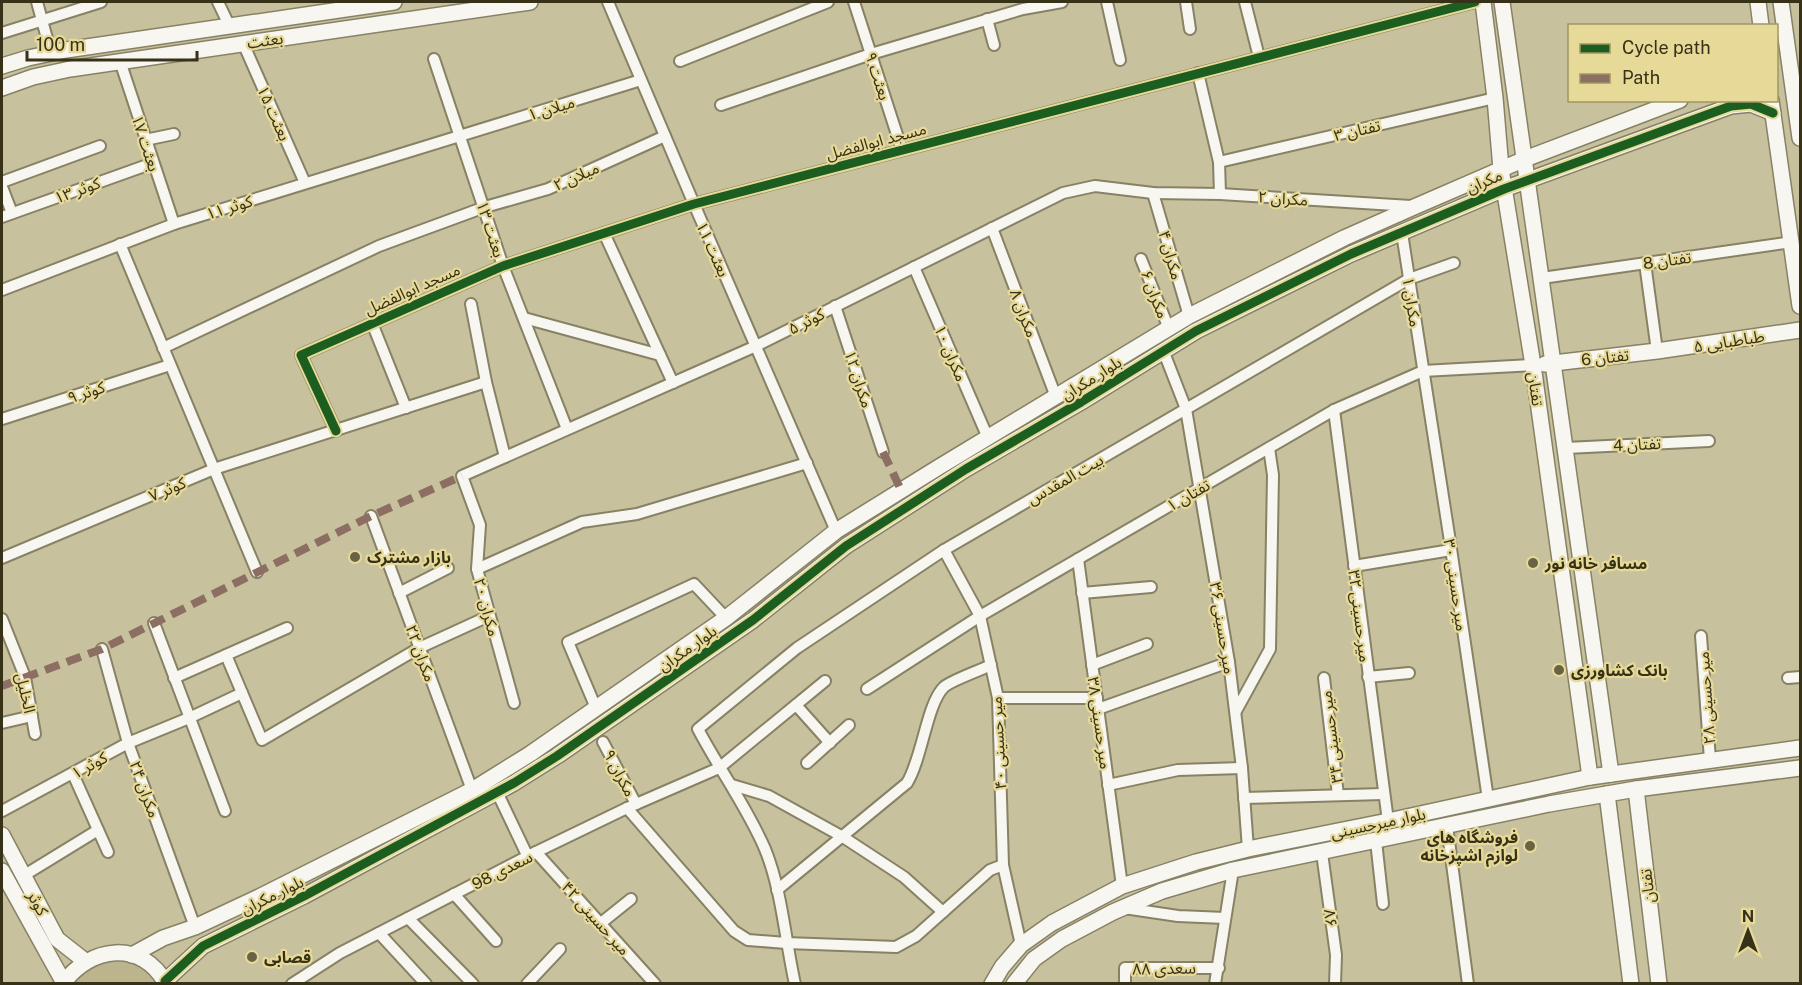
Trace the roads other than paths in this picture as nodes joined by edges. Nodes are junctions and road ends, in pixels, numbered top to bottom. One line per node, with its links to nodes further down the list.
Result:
1 (37, 2): 19 (street)
2 (101, 2): 19 (street)
3 (218, 2): 21 (street)
4 (394, 2): 21 (street, بعثت)
5 (530, 2): 25 (street, بعثت)
6 (608, 2): 39 (street, بعثت ۱۱)
7 (828, 2): 35 (street)
8 (854, 2): 30 (street, بعثت ۹)
9 (1062, 2): 18 (street)
10 (1107, 2): 33 (street)
11 (1186, 2): 22 (street)
12 (1245, 2): 31 (street)
13 (1475, 2): 31 (street, مسجد ابوالفضل)
14 (1483, 2): 41 (street, تفتان)
15 (1502, 2): 54 (street, تفتان)
16 (1758, 2): 20 (street)
17 (1781, 2): 27 (street)
18 (987, 19): 26 (street); 30 (street)
19 (42, 21): 24 (street); 29 (street)
20 (1761, 24)
21 (229, 25): 23 (street, بعثت)
22 (1190, 29)
23 (190, 31): 28 (street); 29 (street, بعثت)
24 (2, 33)
25 (243, 43): 28 (street, بعثت); 60 (street, بعثت ۱۵)
26 (994, 45)
27 (1794, 48): 37 (street)
28 (192, 50): 34 (street, بعثت)
29 (51, 53): 36 (street, بعثت)
30 (871, 54): 44 (street); 53 (street, بعثت ۹)
31 (1259, 57): 38 (street, مسجد ابوالفضل)
32 (434, 59): 48 (street, بعثت ۱۳)
33 (1120, 60)
34 (120, 61): 40 (street, بعثت); 51 (street, بعثت ۱۷)
35 (680, 61)
36 (2, 66)
37 (1796, 69): 46 (street)
38 (1198, 74): 53 (street, مسجد ابوالفضل); 55 (street)
39 (641, 80): 48 (street, میلان ۱); 49 (street, بعثت ۱۱)
40 (2, 87)
41 (1495, 98): 55 (street, تفتان ۳); 57 (street, تفتان)
42 (1675, 102): 54 (street, مکران)
43 (1751, 102): 45 (street, مکران); 58 (street, مکران)
44 (721, 105)
45 (1772, 107): 73 (street)
46 (1799, 116): 50 (street)
47 (174, 134): 51 (street)
48 (461, 135): 60 (street, کوثر ۱۱); 66 (street, بعثت ۱۳)
49 (665, 136): 65 (street, بعثت ۱۱); 66 (street, میلان ۲)
50 (1800, 138)
51 (145, 140): 56 (street, بعثت ۱۷)
52 (100, 147): 59 (street)
53 (902, 150): 65 (street, مسجد ابوالفضل)
54 (1525, 159): 57 (street, مکران); 58 (street, تفتان)
55 (1219, 162): 64 (street)
56 (153, 163): 68 (street, کوثر ۱۳); 69 (street, بعثت ۱۷)
57 (1501, 169): 62 (street, تفتان); 67 (street, مکران)
58 (1527, 180): 62 (street, مکران); 80 (street, تفتان)
59 (2, 182)
60 (305, 183): 69 (street, کوثر ۱۱)
61 (2, 187): 68 (street)
62 (1504, 189): 72 (street, مکران); 98 (street, تفتان)
63 (1153, 194): 64 (street, مکران ۲); 70 (street, کوثر ۵); 86 (street, مکران ۴)
64 (1221, 194): 67 (street, مکران ۲)
65 (693, 204): 71 (street, مسجد ابوالفضل); 92 (street, بعثت ۱۱)
66 (485, 207): 78 (street, بعثت ۱۳); 93 (street, میلان ۲)
67 (1414, 207): 86 (street, مکران)
68 (7, 215)
69 (174, 224): 74 (street, کوثر ۱۱)
70 (992, 228): 79 (street, کوثر ۵); 103 (street, مکران ۸)
71 (604, 233): 78 (street, مسجد ابوالفضل); 96 (street)
72 (1402, 233): 81 (street, مکران ۱); 88 (street, مکران)
73 (1792, 242): 77 (street, تفتان 8); 85 (street)
74 (120, 244): 82 (street, کوثر ۱۱); 93 (street)
75 (1142, 259): 90 (street, مکران ۶)
76 (1454, 263): 81 (street, بیت المقدس)
77 (1645, 263): 80 (street, تفتان 8); 95 (street)
78 (503, 266): 87 (street, بعثت ۱۳); 89 (street, مسجد ابوالفضل)
79 (914, 267): 84 (street, کوثر ۵); 112 (street, مکران ۱۰)
80 (1542, 278): 97 (street, تفتان)
81 (1409, 279): 100 (street, مکران ۱); 106 (street, بیت المقدس)
82 (2, 290)
83 (471, 304): 101 (street)
84 (835, 306): 92 (street, کوثر ۵); 116 (street, مکران ۱۲)
85 (1800, 306)
86 (1189, 316): 90 (street, بلوار مکران)
87 (524, 318): 96 (street); 110 (street, بعثت ۱۳)
88 (1216, 321): 94 (street, بلوار مکران)
89 (372, 323): 104 (street); 111 (street, مسجد ابوالفضل)
90 (1169, 329): 103 (street, بلوار مکران)
91 (1800, 330): 95 (street, طباطبایی ۵)
92 (756, 346): 102 (street, کوثر ۵); 118 (street, بعثت ۱۱)
93 (163, 348): 99 (street)
94 (1163, 351): 106 (street, میر حسینی ۳۶); 109 (street, بلوار مکران)
95 (1657, 351): 97 (street, تفتان 6)
96 (660, 355): 102 (street)
97 (1552, 363): 98 (street, تفتان 6); 115 (street, تفتان)
98 (1533, 364): 100 (street, تفتان ۱); 182 (street, تفتان)
99 (170, 365): 108 (street, کوثر ۹); 119 (street)
100 (1423, 371): 107 (street, تفتان ۱); 125 (street, میر حسینی ۳۰)
101 (486, 382): 104 (street, کوثر ۷); 117 (street)
102 (673, 383): 110 (street, کوثر ۵)
103 (1056, 397): 105 (street, بلوار مکران)
104 (406, 408): 111 (street, کوثر ۷)
105 (1036, 409): 109 (street); 112 (street, بلوار مکران)
106 (1186, 409): 121 (street, میر حسینی ۳۶); 124 (street, بیت المقدس)
107 (1334, 410): 114 (street, تفتان ۱); 128 (street, میر حسینی ۳۲)
108 (2, 419)
109 (1044, 424): 187 (street, بلوار مکران)
110 (567, 429): 117 (street, کوثر ۵)
111 (336, 431): 119 (street, کوثر ۷)
112 (988, 438): 123 (street, بلوار مکران)
113 (1709, 441): 115 (street, تفتان 4)
114 (1269, 448): 121 (street, تفتان ۱); 163 (street)
115 (1566, 448): 180 (street, تفتان)
116 (883, 452)
117 (505, 457): 120 (street, کوثر ۵)
118 (807, 463): 123 (street, بعثت ۱۱); 130 (street)
119 (214, 469): 126 (street, کوثر ۷); 131 (street)
120 (462, 476): 130 (street, مکران ۲۰)
121 (1200, 488): 127 (street, تفتان ۱); 146 (street, میر حسینی ۳۶)
122 (371, 516): 133 (street, مکران ۲۲)
123 (836, 531): 137 (street, بلوار مکران)
124 (944, 550): 136 (street, میر حسینی ۴۰); 176 (street, بیت المقدس)
125 (1451, 550): 128 (street); 192 (street, میر حسینی ۳۰)
126 (2, 558)
127 (1078, 559): 134 (street, میر حسینی ۳۸); 136 (street, تفتان ۱)
128 (1354, 566): 150 (street, میر حسینی ۳۲)
129 (448, 568): 133 (street)
130 (477, 569): 135 (street, مکران ۲۰)
131 (257, 572)
132 (1151, 587): 134 (street)
133 (399, 593): 143 (street, مکران ۲۲)
134 (1083, 593): 148 (street, میر حسینی ۳۸)
135 (489, 616): 143 (street); 159 (street, مکران ۲۰)
136 (980, 616): 147 (street, میر حسینی ۴۰); 156 (street, تفتان ۱)
137 (726, 618): 162 (street, بلوار مکران); 162 (street)
138 (2, 619): 164 (street, الخلیل)
139 (154, 623): 152 (street)
140 (288, 628): 145 (street)
141 (1701, 636): 174 (street, میر حسینی ۲۸)
142 (1147, 644): 148 (street)
143 (419, 648): 157 (street); 186 (street, مکران ۲۲)
144 (102, 649): 170 (street, مکران ۲۴)
145 (226, 655): 152 (street); 157 (street)
146 (1229, 662): 160 (street); 163 (street, میر حسینی ۳۶)
147 (991, 665): 158 (street, میر حسینی ۴۰); 200 (street)
148 (1092, 665): 160 (street, میر حسینی ۳۸)
149 (1409, 673): 150 (street)
150 (1368, 677): 188 (street, میر حسینی ۳۲)
151 (1800, 677): 154 (street)
152 (174, 678): 165 (street)
153 (1324, 678): 190 (street, میر حسینی ۳۴)
154 (1788, 678)
155 (825, 681): 161 (street, سعدی 98)
156 (867, 689)
157 (243, 693): 165 (street, کوثر ۱)
158 (998, 698): 160 (street); 206 (street, میر حسینی ۴۰)
159 (514, 704)
160 (1097, 704): 184 (street, میر حسینی ۳۸)
161 (796, 705): 171 (street); 176 (street, سعدی 98)
162 (596, 708): 186 (street, بلوار مکران)
163 (1236, 712): 177 (street, میر حسینی ۳۶)
164 (32, 716): 166 (street); 168 (street, الخلیل)
165 (189, 718): 170 (street, کوثر ۱); 195 (street)
166 (2, 723)
167 (849, 725): 171 (street)
168 (35, 734)
169 (603, 742): 193 (street, مکران ۹)
170 (128, 743): 179 (street, کوثر ۱); 220 (street, مکران ۲۴)
171 (830, 743): 175 (street)
172 (1800, 748): 173 (street, بلوار میرحسینی)
173 (1741, 756): 174 (street, بلوار میرحسینی); 181 (street)
174 (1710, 760): 180 (street, بلوار میرحسینی)
175 (807, 763)
176 (719, 768): 183 (street); 193 (street, سعدی 98)
177 (1242, 768): 184 (street); 191 (street, میر حسینی ۳۶)
178 (1800, 768): 181 (street, بلوار میرحسینی)
179 (73, 774): 194 (street, کوثر ۱); 198 (street)
180 (1611, 774): 182 (street, بلوار میرحسینی)
181 (1745, 775): 185 (street, بلوار میرحسینی)
182 (1590, 777): 192 (street, بلوار میرحسینی)
183 (732, 785): 200 (street); 211 (street)
184 (1108, 785): 210 (street, میر حسینی ۳۸)
185 (1636, 789): 189 (street, بلوار میرحسینی); 244 (street, تفتان)
186 (472, 790): 220 (street, بلوار مکران)
187 (497, 792): 205 (street, میر حسینی ۴۲); 230 (street, بلوار مکران)
188 (1383, 794): 190 (street); 196 (street, میر حسینی ۳۲)
189 (1607, 794): 197 (street, بلوار میرحسینی); 243 (street, تفتان)
190 (1338, 795): 191 (street)
191 (1244, 798): 202 (street, میر حسینی ۳۶)
192 (1488, 799): 196 (street, بلوار میرحسینی)
193 (631, 806): 205 (street, سعدی 98); 223 (street, مکران ۹)
194 (2, 811)
195 (225, 811)
196 (1388, 821): 202 (street, بلوار میرحسینی)
197 (1447, 825): 201 (street, بلوار میرحسینی); 242 (street)
198 (98, 830): 203 (street); 209 (street)
199 (2, 836): 209 (street, کوثر)
200 (843, 837): 211 (street); 216 (street)
201 (1376, 841): 204 (street, بلوار میرحسینی); 214 (street)
202 (1248, 849): 210 (street, بلوار میرحسینی)
203 (108, 852)
204 (1322, 853): 207 (street, بلوار میرحسینی); 241 (street, ۸۶)
205 (532, 855): 212 (street, سعدی 98); 219 (street, میر حسینی ۴۲)
206 (1003, 865): 216 (street, مکران ۹); 224 (street, میر حسینی ۴۰)
207 (1233, 870): 215 (street, بلوار میرحسینی); 218 (street)
208 (2, 871): 231 (street, کوثر)
209 (23, 876): 227 (street, کوثر)
210 (1122, 886): 224 (street, بلوار میرحسینی)
211 (777, 890): 223 (street)
212 (454, 894): 217 (street, سعدی 98); 222 (street)
213 (631, 899): 219 (street)
214 (1383, 904)
215 (1122, 908): 218 (street); 238 (street, بلوار میرحسینی)
216 (943, 912): 223 (street, مکران ۹)
217 (408, 918): 221 (street, سعدی 98); 232 (street)
218 (1225, 918): 228 (street)
219 (600, 923): 229 (street, میر حسینی ۴۲)
220 (195, 927): 226 (street, بلوار مکران)
221 (379, 933): 233 (street, سعدی 98); 234 (street)
222 (496, 941)
223 (786, 944): 236 (street)
224 (1021, 945): 237 (street, بلوار میرحسینی)
225 (560, 949): 235 (street)
226 (132, 955): 227 (street); 230 (street)
227 (85, 961): 231 (street)
228 (1219, 968): 239 (street, سعدی ۸۸); 240 (street)
229 (648, 981)
230 (165, 982)
231 (64, 983)
232 (470, 983)
233 (292, 984)
234 (426, 984)
235 (527, 984)
236 (795, 984)
237 (992, 984)
238 (1014, 984)
239 (1125, 984)
240 (1215, 984)
241 (1335, 984)
242 (1468, 984)
243 (1631, 984)
244 (1659, 984)

